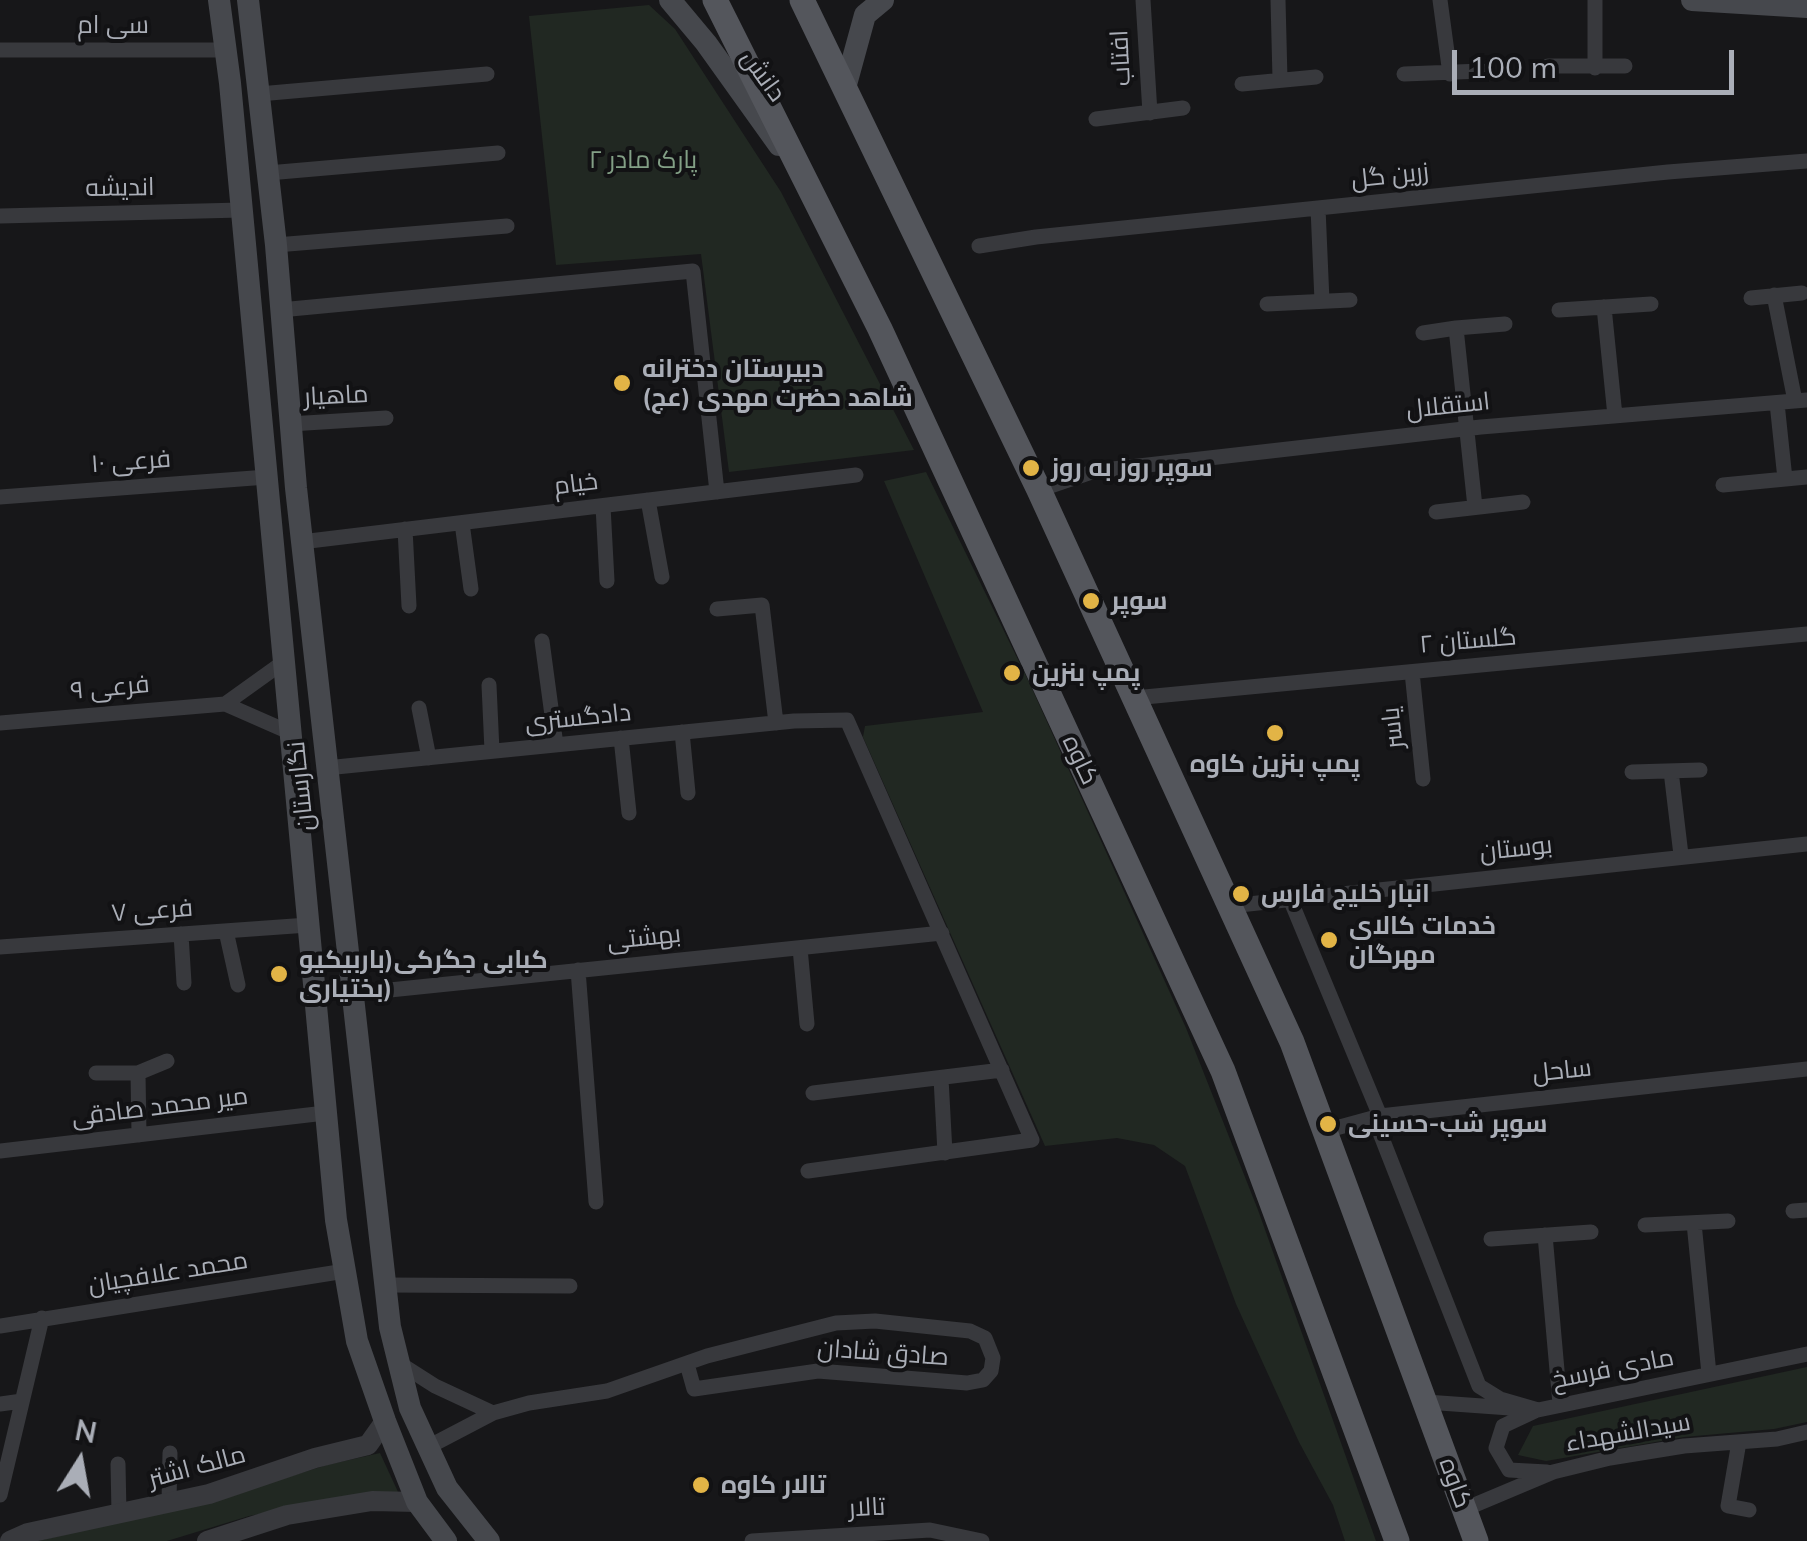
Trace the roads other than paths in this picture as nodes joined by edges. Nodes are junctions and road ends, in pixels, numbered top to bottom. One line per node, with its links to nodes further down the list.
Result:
1 (218, 0): 14 (main road, نگارستان)
2 (248, 0): 26 (main road, نگارستان)
3 (670, 0): 33 (main road, دانش)
4 (715, 0): 33 (main road, کاوه)
5 (802, 0): 25 (main road, کاوه)
6 (884, 0): 25 (main road)
7 (1142, 0): 28 (street, افتاب)
8 (1278, 0): 23 (street)
9 (1440, 0): 21 (street)
10 (1595, 0): 17 (street)
11 (1692, 0): 12 (main road)
12 (1807, 8)
13 (0, 50): 14 (street, سی ام)
14 (225, 50): 35 (main road, نگارستان)
15 (1548, 66): 17 (street)
16 (1626, 66): 17 (street)
17 (1595, 68)
18 (1482, 70): 21 (street)
19 (487, 74): 26 (street)
20 (1404, 74): 21 (street)
21 (1450, 74)
22 (1316, 77): 23 (street)
23 (1280, 79): 24 (street)
24 (1242, 84)
25 (845, 88): 67 (main road, کاوه)
26 (259, 94): 32 (main road, نگارستان)
27 (1183, 108): 28 (street)
28 (1150, 114): 29 (street)
29 (1096, 119)
30 (498, 152): 32 (street)
31 (1807, 162): 34 (street, زرین گل)
32 (268, 173): 38 (main road, نگارستان)
33 (809, 187): 179 (main road, کاوه)
34 (1318, 208): 39 (street, زرین گل); 44 (street)
35 (241, 210): 36 (street, اندیشه); 54 (main road, نگارستان)
36 (0, 216)
37 (507, 226): 38 (street)
38 (276, 245): 48 (main road, نگارستان)
39 (979, 246)
40 (1802, 292): 41 (street)
41 (1774, 296): 42 (street); 55 (street)
42 (1751, 298)
43 (1350, 300): 44 (street)
44 (1322, 301): 45 (street)
45 (1267, 304)
46 (1651, 304): 47 (street)
47 (1604, 307): 49 (street); 57 (street)
48 (280, 310): 53 (main road, نگارستان); 68 (street)
49 (1559, 310)
50 (1504, 324): 51 (street)
51 (1456, 328): 52 (street); 61 (street)
52 (1422, 333)
53 (286, 378): 54 (main road); 60 (main road, نگارستان)
54 (256, 382): 59 (main road, نگارستان)
55 (1801, 401): 56 (street, استقلال)
56 (1778, 403): 57 (street, استقلال); 65 (street)
57 (1616, 416): 61 (street, استقلال)
58 (386, 418): 60 (street, ماهیار)
59 (260, 420): 60 (main road); 63 (main road, نگارستان)
60 (290, 424): 77 (main road, نگارستان)
61 (1466, 429): 67 (street, استقلال); 73 (street)
62 (856, 475): 68 (street, خیام)
63 (266, 477): 69 (street, فرعی ۱۰); 85 (main road, نگارستان)
64 (1807, 477): 65 (street)
65 (1785, 479): 66 (street)
66 (1724, 485)
67 (1039, 490): 88 (main road, کاوه)
68 (717, 492): 70 (street, خیام)
69 (0, 497)
70 (648, 500): 72 (street, خیام); 78 (street)
71 (1523, 502): 73 (street)
72 (602, 506): 75 (street, خیام); 79 (street)
73 (1475, 508): 74 (street)
74 (1436, 512)
75 (462, 523): 76 (street, خیام); 80 (street)
76 (405, 530): 77 (street, خیام); 81 (street)
77 (301, 542): 99 (main road, نگارستان)
78 (662, 577)
79 (607, 581)
80 (471, 589)
81 (408, 606)
82 (717, 609): 92 (street)
83 (1807, 634): 86 (street, گلستان ۲)
84 (542, 642): 96 (street)
85 (285, 661): 89 (street); 94 (main road, نگارستان)
86 (1412, 672): 88 (street, گلستان ۲); 103 (street, یاسر)
87 (489, 685): 97 (street)
88 (1134, 698): 109 (main road, کاوه)
89 (225, 704): 91 (street, فرعی ۹); 94 (street)
90 (419, 708): 98 (street)
91 (0, 722)
92 (776, 723): 93 (street, دادگستری); 112 (street, دادگستری)
93 (682, 732): 95 (street, دادگستری); 104 (street)
94 (291, 733): 110 (main road, نگارستان)
95 (621, 738): 96 (street, دادگستری); 105 (street)
96 (556, 745): 97 (street, دادگستری)
97 (492, 752): 98 (street, دادگستری)
98 (429, 758): 99 (street, دادگستری)
99 (326, 768): 119 (main road, نگارستان)
100 (1700, 770): 101 (street)
101 (1671, 771): 102 (street); 107 (street)
102 (1632, 772)
103 (1423, 779)
104 (688, 793)
105 (630, 813)
106 (1807, 844): 107 (street, بوستان)
107 (1682, 855): 108 (street, بوستان)
108 (1290, 899): 109 (street, بوستان); 129 (street)
109 (1230, 906): 130 (main road, کاوه)
110 (308, 924): 111 (street, فرعی ۷); 128 (main road, نگارستان)
111 (226, 930): 113 (street, فرعی ۷); 118 (street)
112 (942, 933): 115 (street, بهشتی); 123 (street)
113 (180, 934): 114 (street, فرعی ۷); 117 (street)
114 (0, 946)
115 (800, 948): 116 (street, بهشتی); 120 (street)
116 (578, 970): 119 (street, بهشتی); 137 (street)
117 (184, 983)
118 (238, 985)
119 (351, 994): 135 (main road, نگارستان)
120 (807, 1024)
121 (167, 1061): 125 (street)
122 (1807, 1069): 129 (street, ساحل)
123 (1002, 1070): 126 (street); 133 (street)
124 (96, 1073): 125 (street)
125 (138, 1073): 131 (street)
126 (941, 1078): 127 (street); 133 (street)
127 (813, 1094)
128 (326, 1113): 131 (street, میر محمد صادقی); 136 (main road, نگارستان)
129 (1380, 1116): 130 (street, ساحل); 157 (street)
130 (1324, 1130): 154 (main road, کاوه)
131 (139, 1135): 132 (street, میر محمد صادقی)
132 (0, 1152)
133 (945, 1153): 134 (street)
134 (808, 1170)
135 (374, 1191): 136 (main road); 145 (main road, نگارستان)
136 (333, 1192): 144 (main road, نگارستان)
137 (596, 1202)
138 (1728, 1222): 139 (street)
139 (1694, 1223): 140 (street); 152 (street)
140 (1645, 1225)
141 (1592, 1232): 142 (street)
142 (1545, 1235): 143 (street); 156 (street)
143 (1492, 1239)
144 (345, 1272): 147 (street, محمد علافچیان); 159 (main road, نگارستان)
145 (385, 1285): 146 (street); 150 (main road, نگارستان)
146 (570, 1286)
147 (42, 1318): 148 (street, محمد علافچیان); 153 (street)
148 (0, 1326)
149 (1807, 1354): 152 (street, مادی فرسخ)
150 (399, 1364): 158 (street); 162 (main road, نگارستان)
151 (687, 1364): 151 (street, صادق شادان); 158 (street, صادق شادان)
152 (1708, 1374): 156 (street, مادی فرسخ)
153 (22, 1401): 155 (street); 166 (street)
154 (1426, 1402): 157 (street, مادی فرسخ); 169 (main road, کاوه)
155 (0, 1404)
156 (1560, 1404): 157 (street, مادی فرسخ)
157 (1538, 1410): 165 (street)
158 (493, 1413): 162 (street, صادق شادان)
159 (384, 1421): 167 (street, مالک اشتر); 168 (main road, نگارستان)
160 (1807, 1432): 161 (street, سیدالشهداء)
161 (1738, 1442): 165 (street, سیدالشهداء); 170 (street)
162 (428, 1447): 176 (main road, نگارستان)
163 (170, 1454): 167 (street)
164 (118, 1464): 171 (street)
165 (1554, 1472): 169 (street, سیدالشهداء)
166 (0, 1496)
167 (169, 1502): 171 (street, مالک اشتر)
168 (417, 1502): 174 (street); 175 (main road, نگارستان)
169 (1465, 1509): 180 (main road, کاوه)
170 (1750, 1510)
171 (119, 1512): 173 (street, مالک اشتر)
172 (0, 1537): 173 (street)
173 (19, 1537)
174 (208, 1541)
175 (446, 1541)
176 (489, 1541)
177 (752, 1541): 178 (street, تالار)
178 (982, 1541)
179 (1397, 1541)
180 (1476, 1541)

